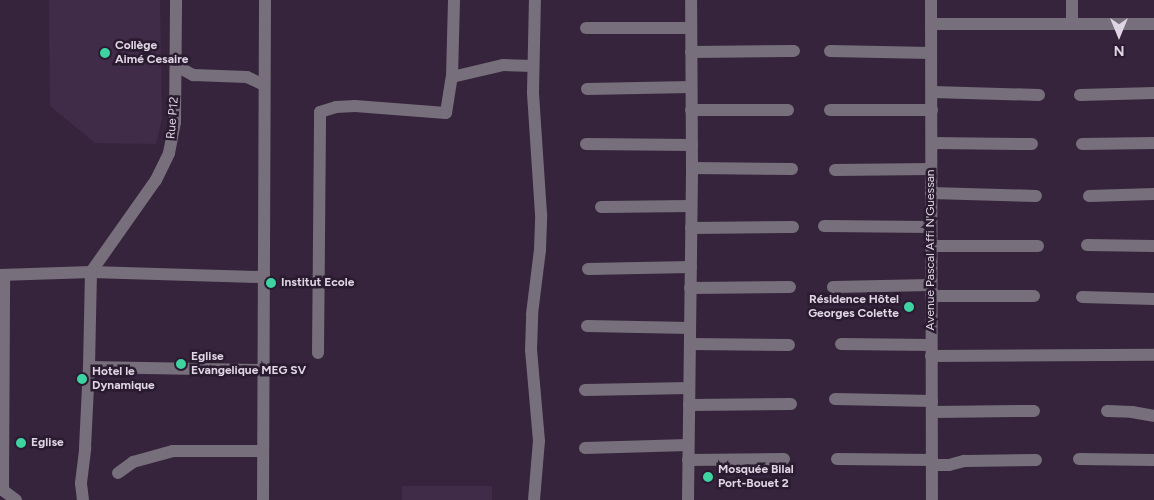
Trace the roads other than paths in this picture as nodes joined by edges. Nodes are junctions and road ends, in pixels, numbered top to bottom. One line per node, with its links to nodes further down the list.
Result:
1 (176, 0): 17 (street, Rue P12)
2 (265, 0): 20 (street)
3 (454, 0): 19 (street)
4 (535, 0): 18 (street)
5 (691, 0): 12 (street)
6 (931, 0): 9 (street, Avenue Pascal Affi N'Guessan)
7 (1072, 0): 8 (street)
8 (1072, 22): 9 (street); 10 (street)
9 (932, 24): 16 (street, Avenue Pascal Affi N'Guessan)
10 (1154, 24)
11 (586, 28): 12 (street)
12 (691, 28): 15 (street)
13 (794, 51): 15 (street)
14 (830, 51): 16 (street)
15 (692, 52): 21 (street)
16 (931, 53): 23 (street, Avenue Pascal Affi N'Guessan)
17 (177, 61): 20 (street); 57 (street, Rue P12)
18 (534, 66): 19 (street); 101 (street)
19 (452, 77): 73 (street)
20 (264, 85): 59 (street)
21 (691, 87): 22 (street); 27 (street)
22 (587, 89)
23 (932, 92): 25 (street); 30 (street, Avenue Pascal Affi N'Guessan)
24 (1154, 92): 26 (street)
25 (1039, 95)
26 (1080, 95)
27 (691, 110): 28 (street); 34 (street)
28 (788, 110)
29 (830, 110): 30 (street)
30 (932, 110): 31 (street, Avenue Pascal Affi N'Guessan)
31 (932, 143): 35 (street); 39 (street, Avenue Pascal Affi N'Guessan)
32 (1154, 143): 36 (street)
33 (586, 144): 34 (street)
34 (692, 144): 37 (street)
35 (1032, 144)
36 (1082, 144)
37 (692, 168): 38 (street); 45 (street)
38 (792, 169)
39 (931, 169): 40 (street); 41 (street, Avenue Pascal Affi N'Guessan)
40 (834, 170)
41 (931, 193): 43 (street); 49 (street, Avenue Pascal Affi N'Guessan)
42 (1154, 194): 44 (street)
43 (1036, 196)
44 (1089, 196)
45 (692, 206): 46 (street); 50 (street)
46 (601, 207)
47 (824, 226): 49 (street)
48 (793, 227): 50 (street)
49 (931, 227): 52 (street, Avenue Pascal Affi N'Guessan)
50 (691, 228): 55 (street)
51 (1087, 245): 54 (street)
52 (931, 246): 53 (street); 63 (street, Avenue Pascal Affi N'Guessan)
53 (1038, 246)
54 (1154, 246)
55 (691, 267): 56 (street); 62 (street)
56 (588, 268)
57 (91, 272): 58 (street); 59 (street); 75 (street)
58 (2, 275): 97 (street)
59 (264, 277): 76 (street)
60 (790, 287): 62 (street)
61 (833, 287): 63 (street)
62 (690, 288): 68 (street)
63 (931, 290): 64 (street); 72 (street, Avenue Pascal Affi N'Guessan)
64 (1034, 296)
65 (1082, 297): 66 (street)
66 (1154, 299)
67 (587, 326): 68 (street)
68 (690, 328): 69 (street)
69 (690, 344): 71 (street); 77 (street)
70 (841, 344): 72 (street)
71 (789, 345)
72 (932, 351): 74 (street); 82 (street, Avenue Pascal Affi N'Guessan)
73 (318, 353)
74 (1154, 355)
75 (89, 367): 76 (street); 99 (street)
76 (263, 370): 88 (street)
77 (689, 388): 78 (street); 81 (street)
78 (585, 390)
79 (835, 399): 82 (street)
80 (791, 404): 81 (street)
81 (689, 405): 86 (street)
82 (932, 407): 83 (street); 95 (street, Avenue Pascal Affi N'Guessan)
83 (1034, 411)
84 (1107, 411): 85 (street)
85 (1154, 416)
86 (688, 445): 87 (street); 92 (street)
87 (585, 448)
88 (263, 451): 96 (street); 100 (street)
89 (784, 459): 92 (street)
90 (837, 459): 95 (street)
91 (1079, 459): 94 (street)
92 (688, 460): 102 (street)
93 (1036, 460): 95 (street)
94 (1154, 460)
95 (932, 462): 103 (street, Avenue Pascal Affi N'Guessan)
96 (118, 473)
97 (2, 489): 98 (street)
98 (16, 500)
99 (83, 500)
100 (263, 500)
101 (534, 500)
102 (688, 500)
103 (932, 500)

